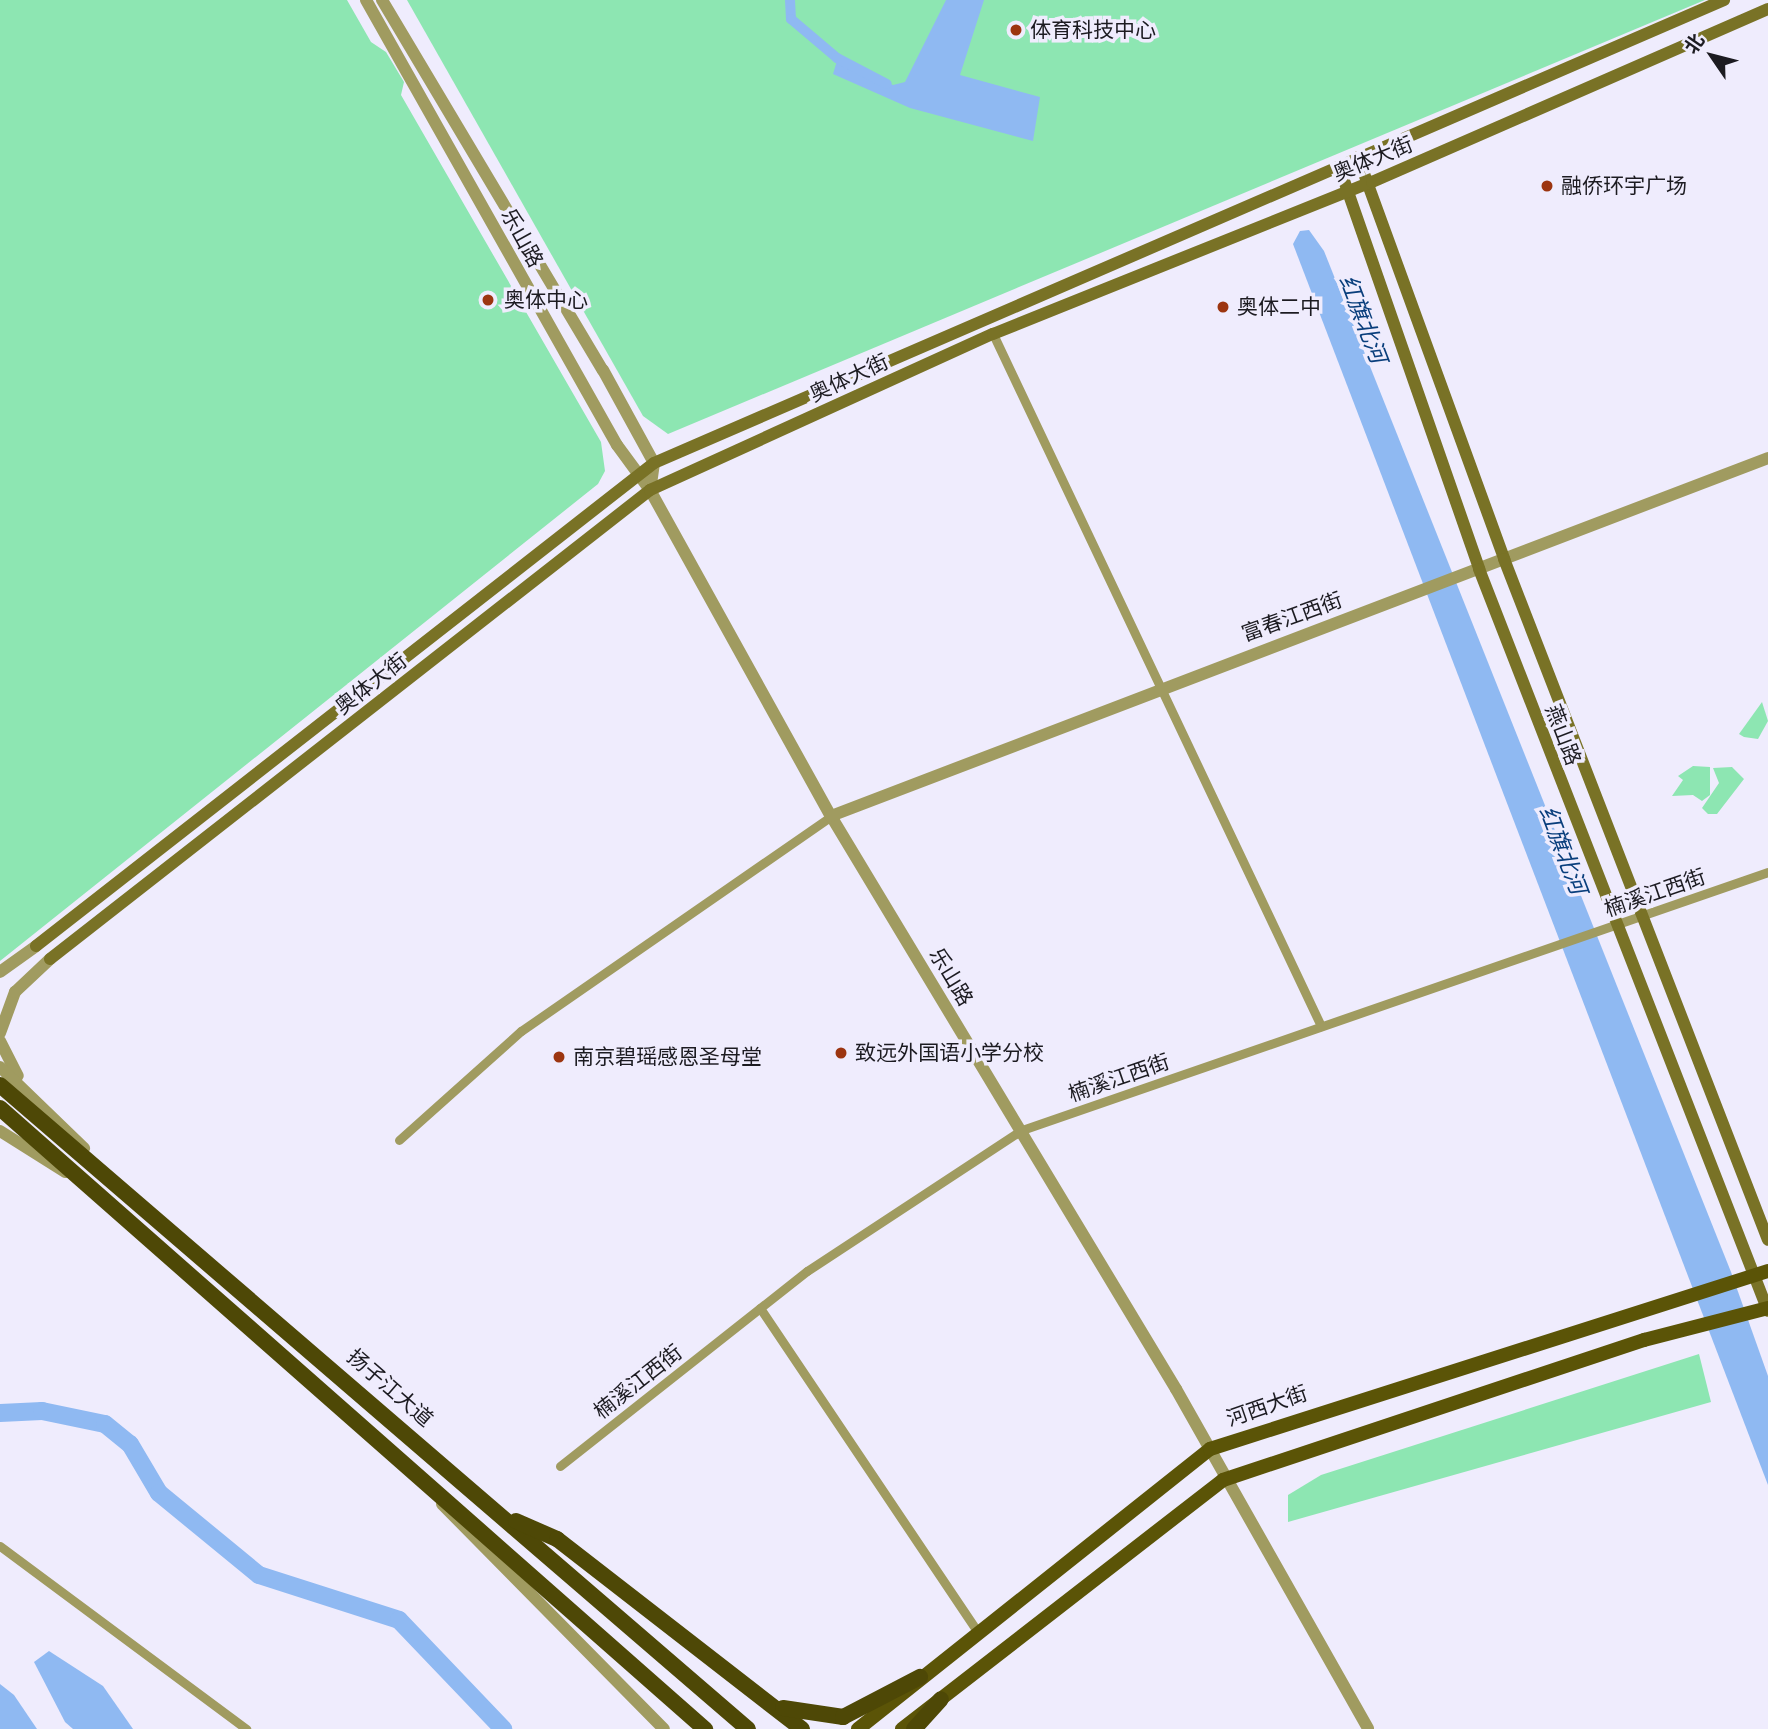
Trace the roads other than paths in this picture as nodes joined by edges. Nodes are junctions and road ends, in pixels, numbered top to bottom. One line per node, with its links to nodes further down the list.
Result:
1 (366, 0): 12 (street, 乐山路)
2 (382, 0): 11 (street, 乐山路)
3 (1724, 0): 5 (main road, 奥体大街)
4 (1768, 9): 7 (main road, 奥体大街)
5 (1358, 157): 6 (main road, 奥体大街); 7 (main road, 燕山路)
6 (1339, 166): 8 (main road, 燕山路); 11 (main road, 奥体大街)
7 (1372, 181): 8 (main road, 奥体大街); 14 (main road, 燕山路)
8 (1347, 190): 9 (main road, 奥体大街); 15 (main road, 燕山路)
9 (993, 334): 13 (main road, 奥体大街); 16 (street)
10 (1768, 458): 14 (street, 富春江西街)
11 (654, 463): 12 (main road, 奥体大街); 13 (street)
12 (636, 477): 13 (street, 乐山路); 21 (main road, 奥体大街)
13 (650, 490): 17 (street, 乐山路); 22 (main road, 奥体大街)
14 (1504, 559): 15 (street, 富春江西街); 19 (main road, 燕山路)
15 (1479, 569): 16 (street, 富春江西街); 20 (main road, 燕山路)
16 (1164, 684): 17 (street, 富春江西街); 25 (street)
17 (831, 816): 32 (street, 乐山路); 34 (street)
18 (1768, 872): 19 (street, 楠溪江西街)
19 (1639, 916): 20 (street, 楠溪江西街); 37 (main road, 燕山路)
20 (1615, 925): 25 (street, 楠溪江西街); 38 (main road, 燕山路)
21 (36, 946): 23 (street)
22 (50, 959): 24 (street)
23 (0, 972)
24 (3, 1010): 26 (street)
25 (1321, 1026): 32 (street, 楠溪江西街)
26 (0, 1033)
27 (0, 1041): 31 (street)
28 (0, 1067): 31 (street)
29 (0, 1085): 36 (highway, 扬子江大道)
30 (0, 1108): 35 (highway)
31 (51, 1117): 36 (street)
32 (1022, 1130): 39 (street, 楠溪江西街); 41 (street, 乐山路)
33 (0, 1131): 35 (street)
34 (399, 1140)
35 (71, 1177): 44 (highway)
36 (163, 1223): 45 (highway, 扬子江大道)
37 (1768, 1240)
38 (1761, 1274): 40 (main road, 燕山路); 41 (main road, 河西大街)
39 (760, 1308): 42 (street, 楠溪江西街); 47 (street)
40 (1768, 1309): 43 (main road)
41 (1210, 1449): 43 (street, 乐山路); 47 (main road, 河西大街)
42 (559, 1466)
43 (1223, 1480): 50 (main road); 59 (street, 乐山路)
44 (430, 1490): 52 (street); 53 (highway)
45 (503, 1516): 49 (highway); 54 (highway, 扬子江大道)
46 (0, 1546): 51 (street)
47 (976, 1631): 48 (main road, 河西大街)
48 (919, 1677): 49 (highway); 56 (main road, 河西大街)
49 (762, 1698): 55 (highway)
50 (942, 1699): 57 (main road); 58 (highway)
51 (246, 1729)
52 (664, 1729)
53 (705, 1729)
54 (748, 1729)
55 (802, 1729)
56 (858, 1729)
57 (902, 1729)
58 (914, 1729)
59 (1368, 1729)

